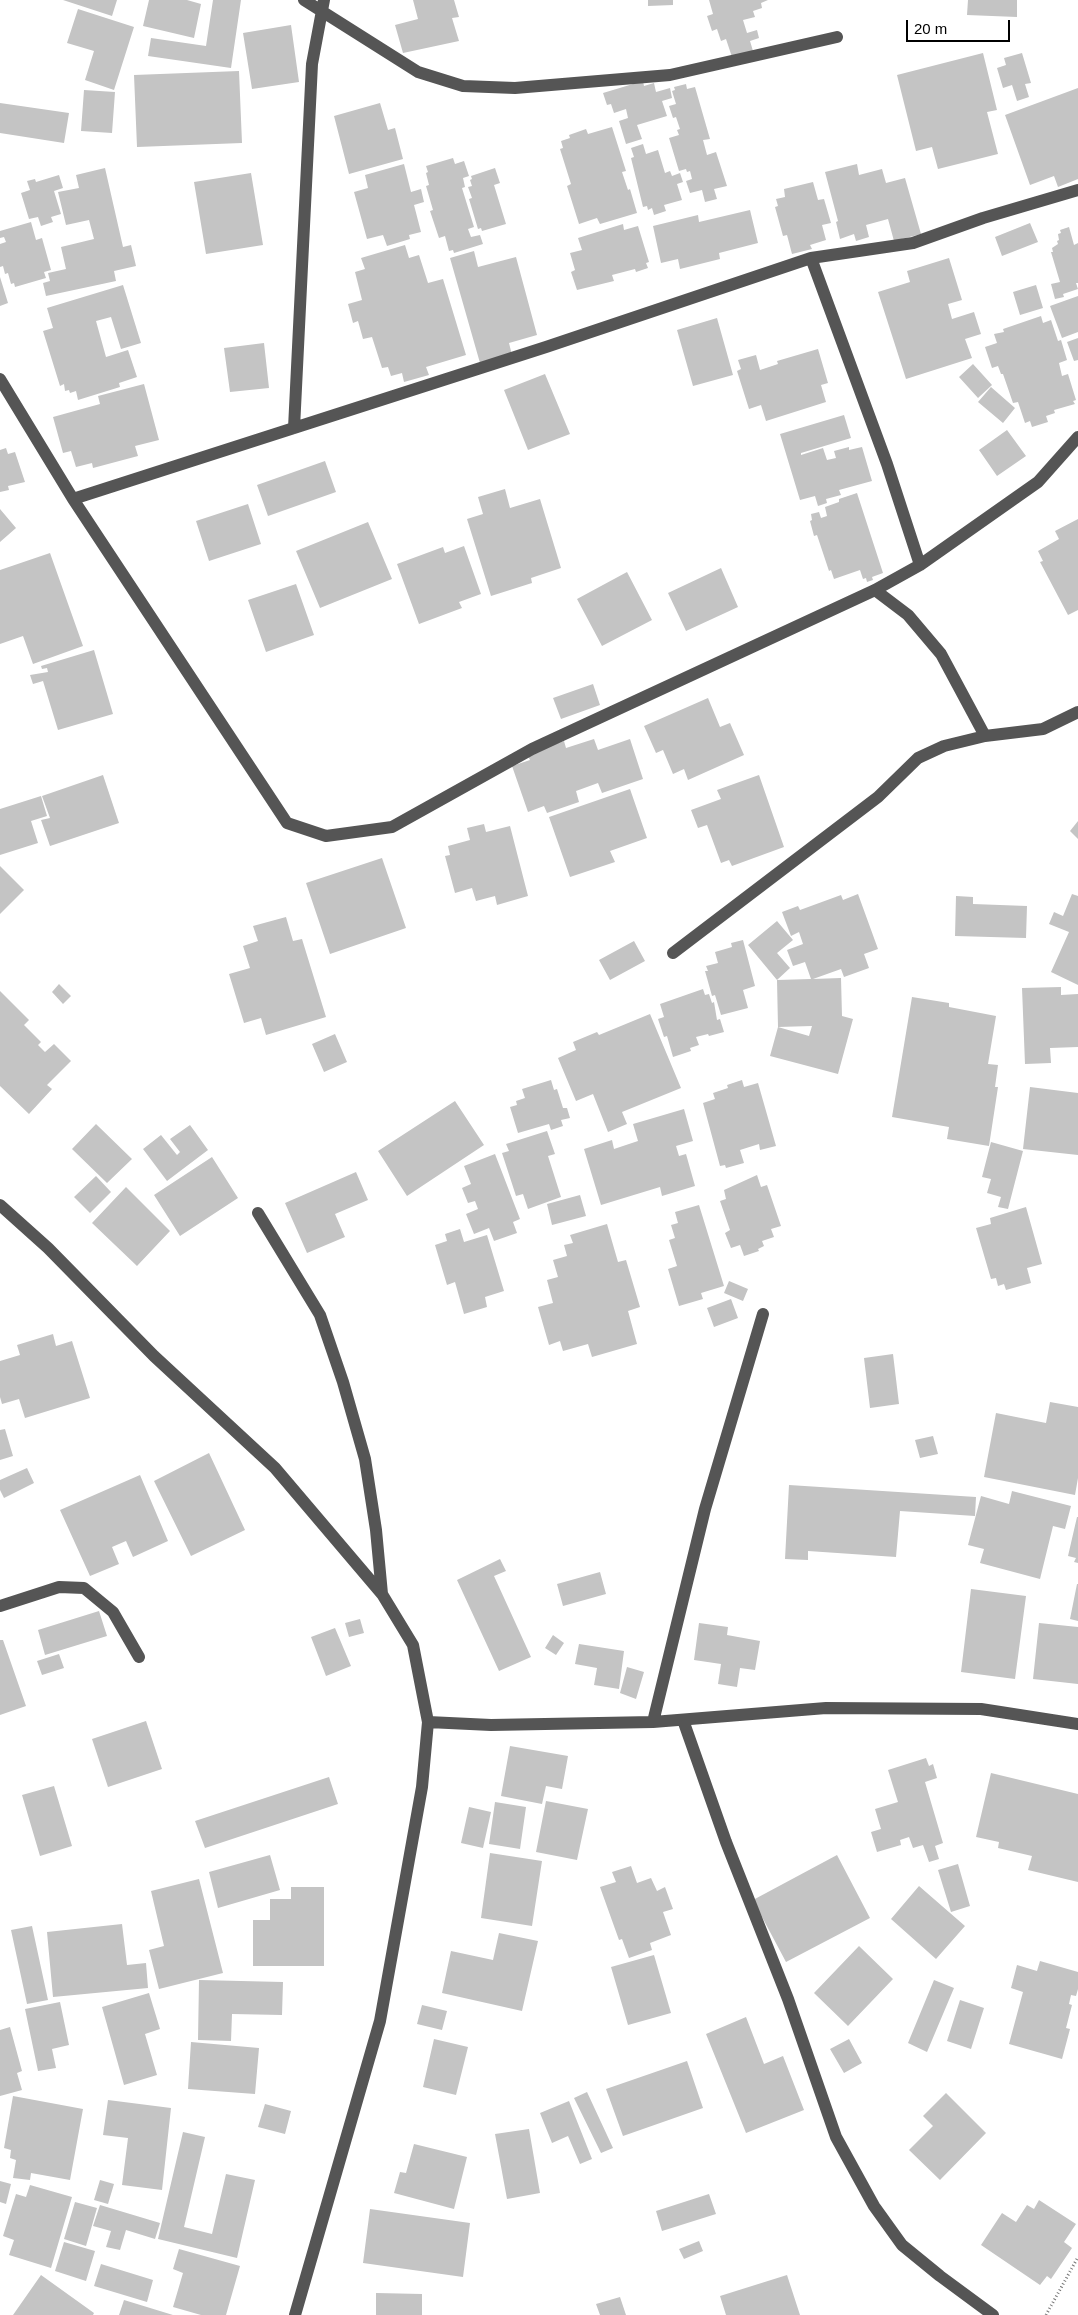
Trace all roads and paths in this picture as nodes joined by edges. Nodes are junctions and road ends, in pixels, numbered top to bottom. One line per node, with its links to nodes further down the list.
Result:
1 (304, 0): 2 (street)
2 (323, 6): 3 (street); 7 (street)
3 (837, 36)
4 (1078, 190): 5 (street)
5 (811, 258): 7 (street); 10 (street)
6 (0, 379): 9 (street)
7 (294, 428): 9 (street)
8 (1078, 437): 10 (street)
9 (73, 498): 11 (street)
10 (920, 565): 11 (street)
11 (875, 590): 13 (street)
12 (1078, 712): 13 (street)
13 (985, 736): 14 (street)
14 (674, 953)
15 (0, 1205): 18 (street)
16 (258, 1213): 18 (street)
17 (763, 1314): 23 (street)
18 (382, 1594): 22 (street)
19 (0, 1606): 20 (street)
20 (139, 1657)
21 (683, 1720): 23 (street); 24 (street); 27 (street)
22 (428, 1722): 23 (street); 26 (street)
23 (653, 1722)
24 (1078, 1724)
25 (1078, 2257): 28 (path)
26 (295, 2315)
27 (993, 2315)
28 (1046, 2315)

